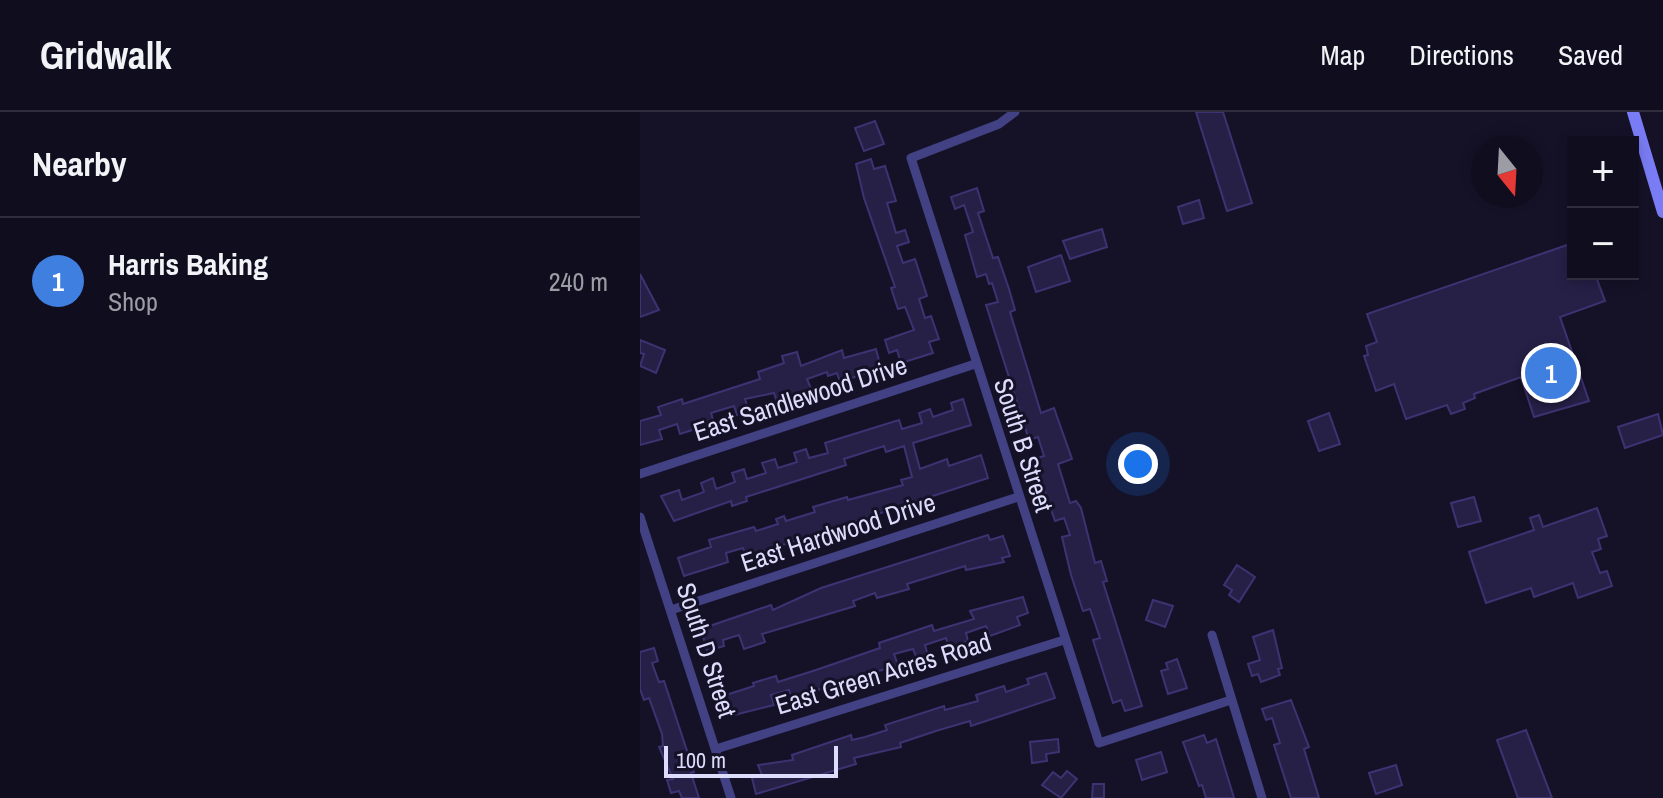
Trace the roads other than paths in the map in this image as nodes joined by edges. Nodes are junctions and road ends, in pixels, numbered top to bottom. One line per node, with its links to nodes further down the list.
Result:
1 (1015, 112): 4 (street, South B Street)
2 (1633, 112): 3 (main road)
3 (1663, 212)
4 (975, 364): 5 (street, East Sandlewood Drive); 6 (street, South B Street)
5 (640, 474)
6 (1018, 497): 8 (street, East Hardwood Drive); 10 (street, South B Street)
7 (640, 517): 8 (street, South D Street)
8 (671, 610): 12 (street, South D Street)
9 (1212, 635): 11 (street)
10 (1064, 640): 11 (street, South B Street); 12 (street, East Green Acres Road)
11 (1231, 700): 14 (street)
12 (716, 749): 13 (street, South D Street)
13 (731, 798)
14 (1262, 798)

